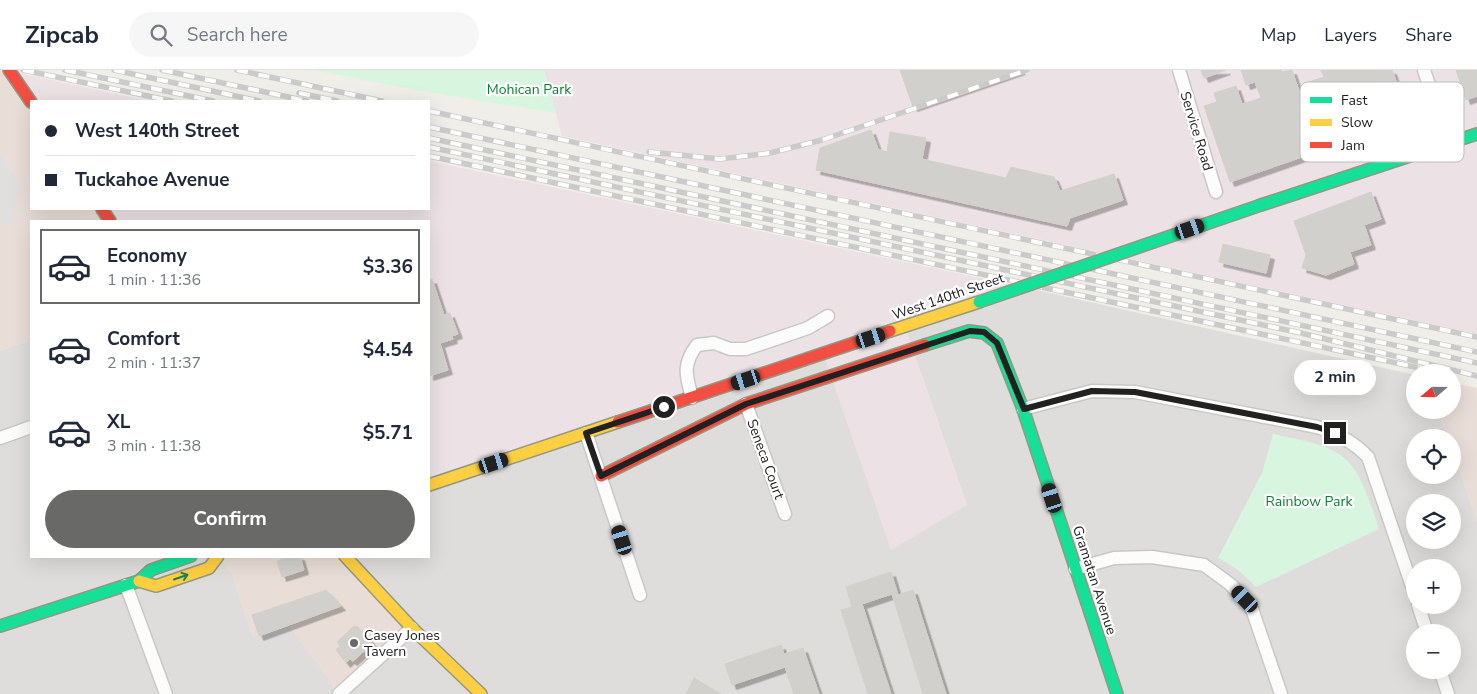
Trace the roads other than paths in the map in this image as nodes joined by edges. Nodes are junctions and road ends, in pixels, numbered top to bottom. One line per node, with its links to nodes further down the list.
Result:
1 (9, 70): 5 (main road)
2 (1179, 70): 9 (street, Service Road)
3 (1424, 70): 4 (street)
4 (1428, 82)
5 (28, 98)
6 (1477, 134): 7 (main road, West 140th Street)
7 (1464, 138)
8 (1389, 162): 11 (main road, West 140th Street, bridge)
9 (1216, 192)
10 (828, 316): 11 (street)
11 (692, 398): 15 (main road, West 140th Street)
12 (746, 404): 13 (main road, Gramatan Avenue); 17 (main road, Gramatan Avenue); 19 (street, Seneca Court)
13 (1024, 409): 23 (main road, Gramatan Avenue); 24 (street)
14 (30, 426): 16 (street)
15 (586, 433): 17 (street); 18 (main road, West 140th Street)
16 (0, 438)
17 (601, 476): 27 (street)
18 (430, 485)
19 (785, 514)
20 (185, 558): 25 (main road)
21 (216, 558): 25 (main road, one-way to 21)
22 (347, 558): 29 (main road)
23 (1075, 569): 34 (main road, Gramatan Avenue); 35 (street)
24 (1406, 569)
25 (139, 581): 26 (main road)
26 (126, 585): 28 (main road); 31 (street)
27 (640, 595)
28 (0, 626)
29 (412, 628): 32 (street); 33 (main road)
30 (1443, 679): 36 (street)
31 (166, 694)
32 (339, 694)
33 (481, 694)
34 (1117, 694)
35 (1281, 694)
36 (1448, 694)

